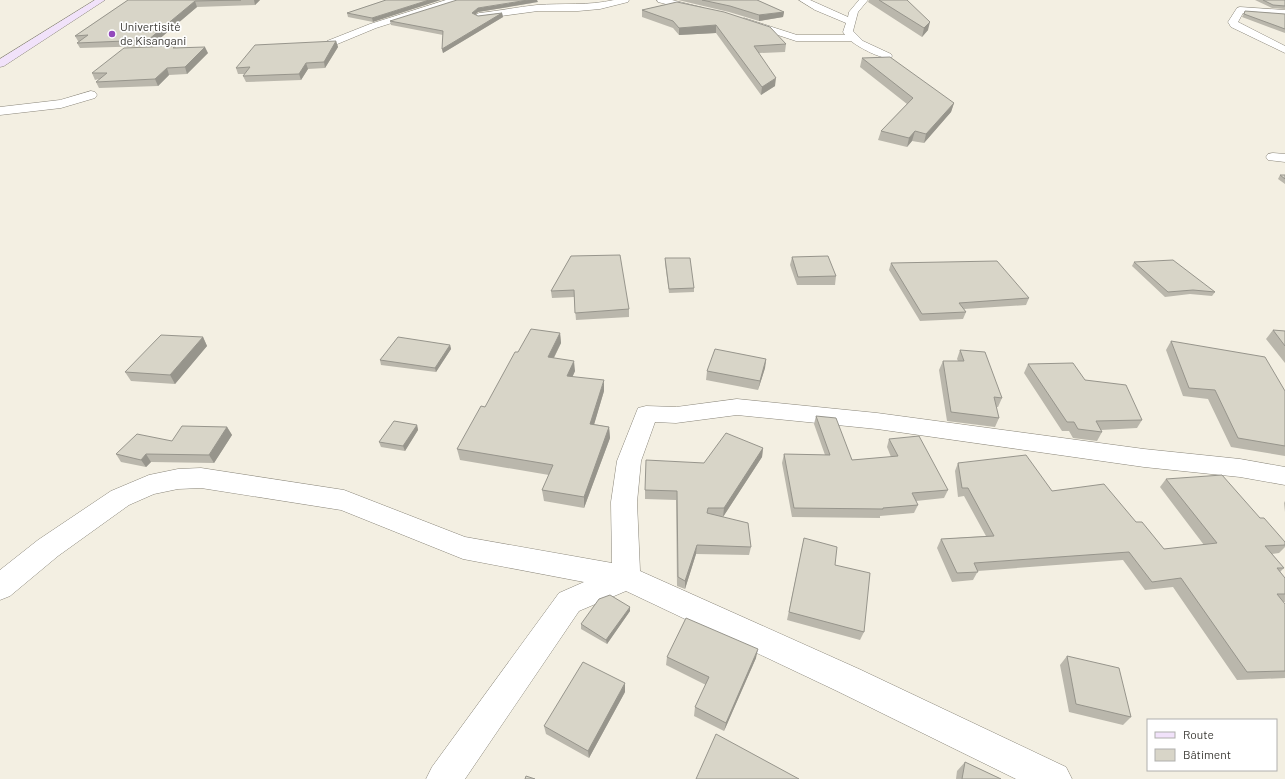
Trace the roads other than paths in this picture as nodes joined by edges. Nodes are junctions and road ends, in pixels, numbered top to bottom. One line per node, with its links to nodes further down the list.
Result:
1 (101, 0): 16 (main road)
2 (454, 0): 13 (street)
3 (625, 0): 9 (street)
4 (661, 0): 7 (street)
5 (804, 0): 11 (street)
6 (864, 0): 11 (street)
7 (712, 12)
8 (1285, 13): 14 (street)
9 (479, 16)
10 (733, 17): 12 (street)
11 (850, 21): 12 (street)
12 (852, 38): 15 (street)
13 (331, 43)
14 (1285, 50)
15 (887, 56)
16 (0, 64)
17 (90, 95): 18 (street)
18 (0, 111)
19 (1285, 476): 20 (street)
20 (626, 578): 21 (street); 22 (street); 23 (street)
21 (0, 587)
22 (444, 779)
23 (1054, 779)

